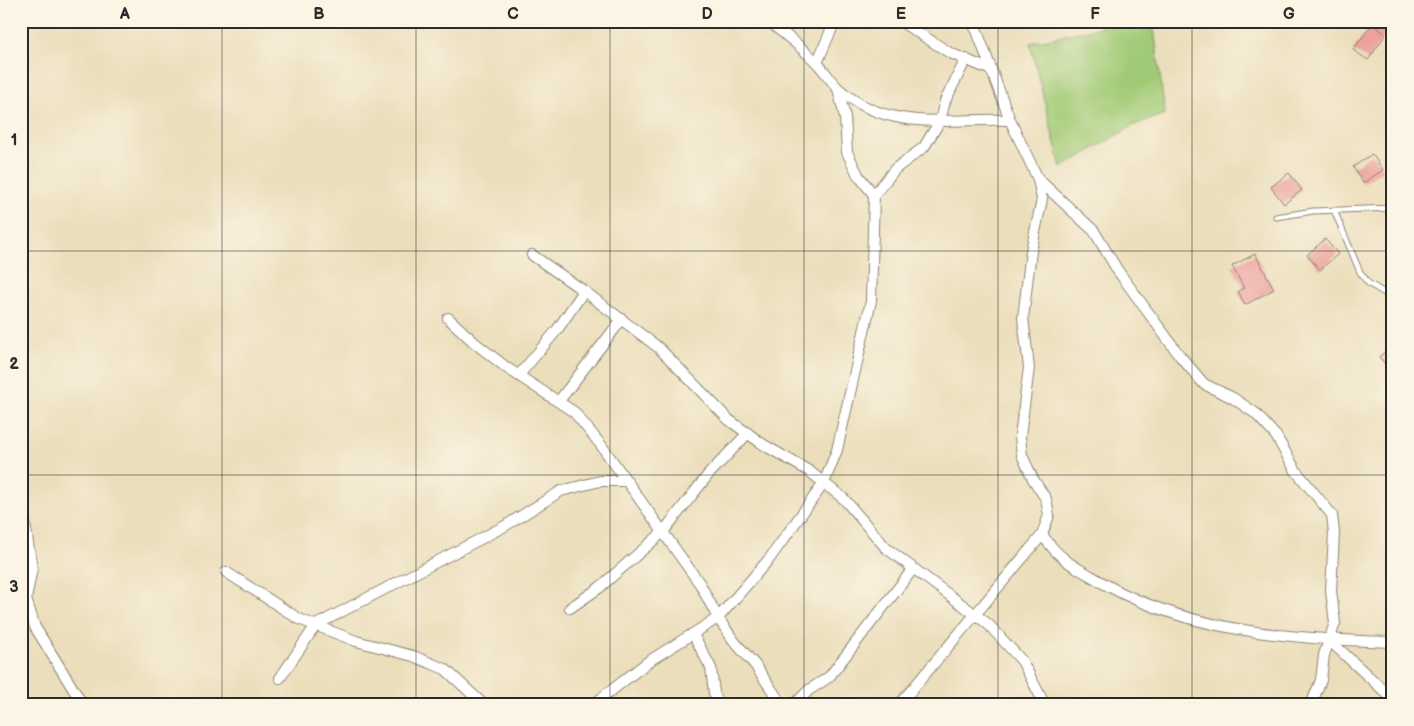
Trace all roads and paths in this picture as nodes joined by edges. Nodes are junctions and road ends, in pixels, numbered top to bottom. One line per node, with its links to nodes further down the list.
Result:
1 (768, 21): 6 (street)
2 (835, 21): 6 (street)
3 (900, 21): 5 (street)
4 (971, 21): 7 (street)
5 (966, 60): 7 (street); 10 (street)
6 (817, 63): 8 (street)
7 (991, 70): 9 (street)
8 (838, 88): 10 (street); 12 (street)
9 (1010, 120): 10 (street); 11 (street)
10 (940, 121): 12 (street)
11 (1038, 179): 28 (street); 36 (street)
12 (874, 195): 25 (street)
13 (1393, 208): 14 (lane)
14 (1334, 210): 15 (lane); 18 (lane)
15 (1276, 217)
16 (532, 255): 17 (street)
17 (584, 291): 20 (street); 21 (street)
18 (1393, 298)
19 (448, 318): 21 (street)
20 (622, 319): 22 (street); 23 (street)
21 (519, 376): 22 (street)
22 (559, 401): 24 (street)
23 (748, 434): 25 (street); 27 (street)
24 (626, 481): 27 (street); 34 (street)
25 (824, 483): 29 (street); 33 (street)
26 (21, 499): 40 (street)
27 (663, 532): 31 (street); 33 (street)
28 (1042, 534): 32 (street); 36 (street)
29 (913, 569): 32 (street); 45 (street)
30 (226, 572): 34 (street)
31 (570, 608)
32 (974, 615): 46 (street); 47 (street)
33 (718, 618): 35 (street); 44 (street)
34 (316, 625): 38 (street); 41 (street)
35 (692, 634): 42 (street); 43 (street)
36 (1329, 640): 37 (street); 39 (street); 48 (street)
37 (1393, 642)
38 (280, 678)
39 (1393, 700)
40 (83, 705)
41 (484, 705)
42 (593, 705)
43 (719, 705)
44 (782, 705)
45 (794, 705)
46 (899, 705)
47 (1045, 705)
48 (1311, 705)

